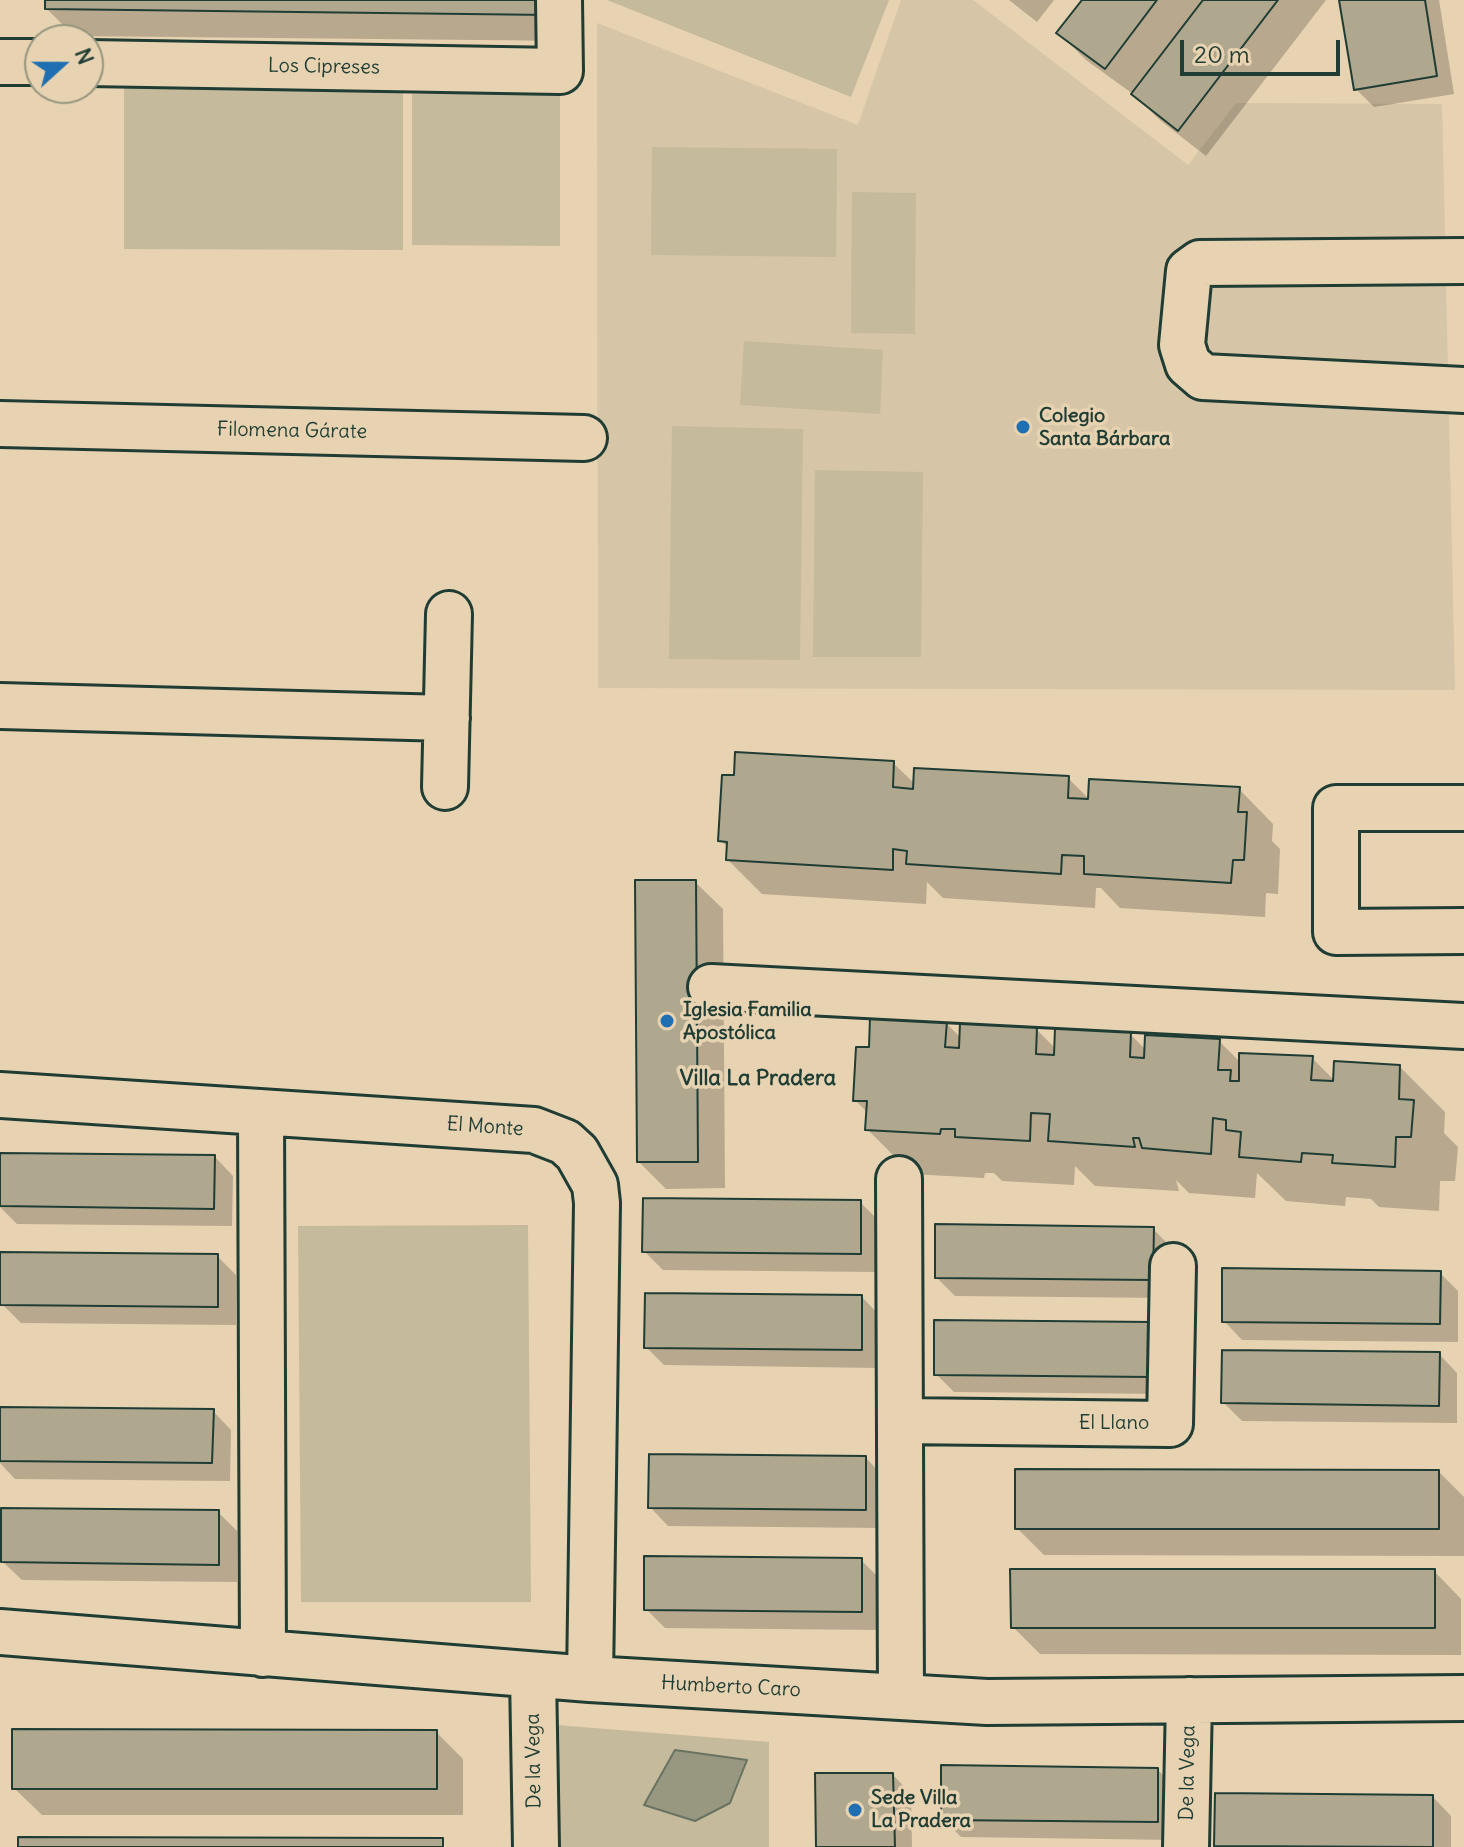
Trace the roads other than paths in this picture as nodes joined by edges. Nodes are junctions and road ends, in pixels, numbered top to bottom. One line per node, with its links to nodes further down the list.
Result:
1 (559, 0): 4 (street, Los Cipreses)
2 (0, 62): 3 (street)
3 (24, 62)
4 (104, 63)
5 (1464, 261): 6 (street)
6 (1464, 390)
7 (0, 424): 8 (street, Filomena Gárate)
8 (584, 438)
9 (449, 614): 11 (street)
10 (0, 706): 11 (street)
11 (447, 718): 12 (street)
12 (445, 787)
13 (1464, 808): 14 (street)
14 (1464, 931)
15 (711, 987): 16 (street)
16 (1464, 1026)
17 (0, 1095): 18 (street, El Monte)
18 (261, 1112): 23 (street); 25 (street, El Monte)
19 (899, 1179): 21 (street)
20 (1173, 1266): 21 (street, El Llano)
21 (900, 1421): 26 (street)
22 (0, 1632): 23 (street, Humberto Caro)
23 (263, 1654): 24 (street, Humberto Caro)
24 (533, 1675): 25 (street, Humberto Caro); 29 (street, De la Vega)
25 (590, 1679): 26 (street, Humberto Caro)
26 (901, 1697): 28 (street, Humberto Caro)
27 (1464, 1698): 28 (street, Humberto Caro)
28 (1189, 1700): 30 (street, De la Vega)
29 (536, 1847)
30 (1186, 1847)

